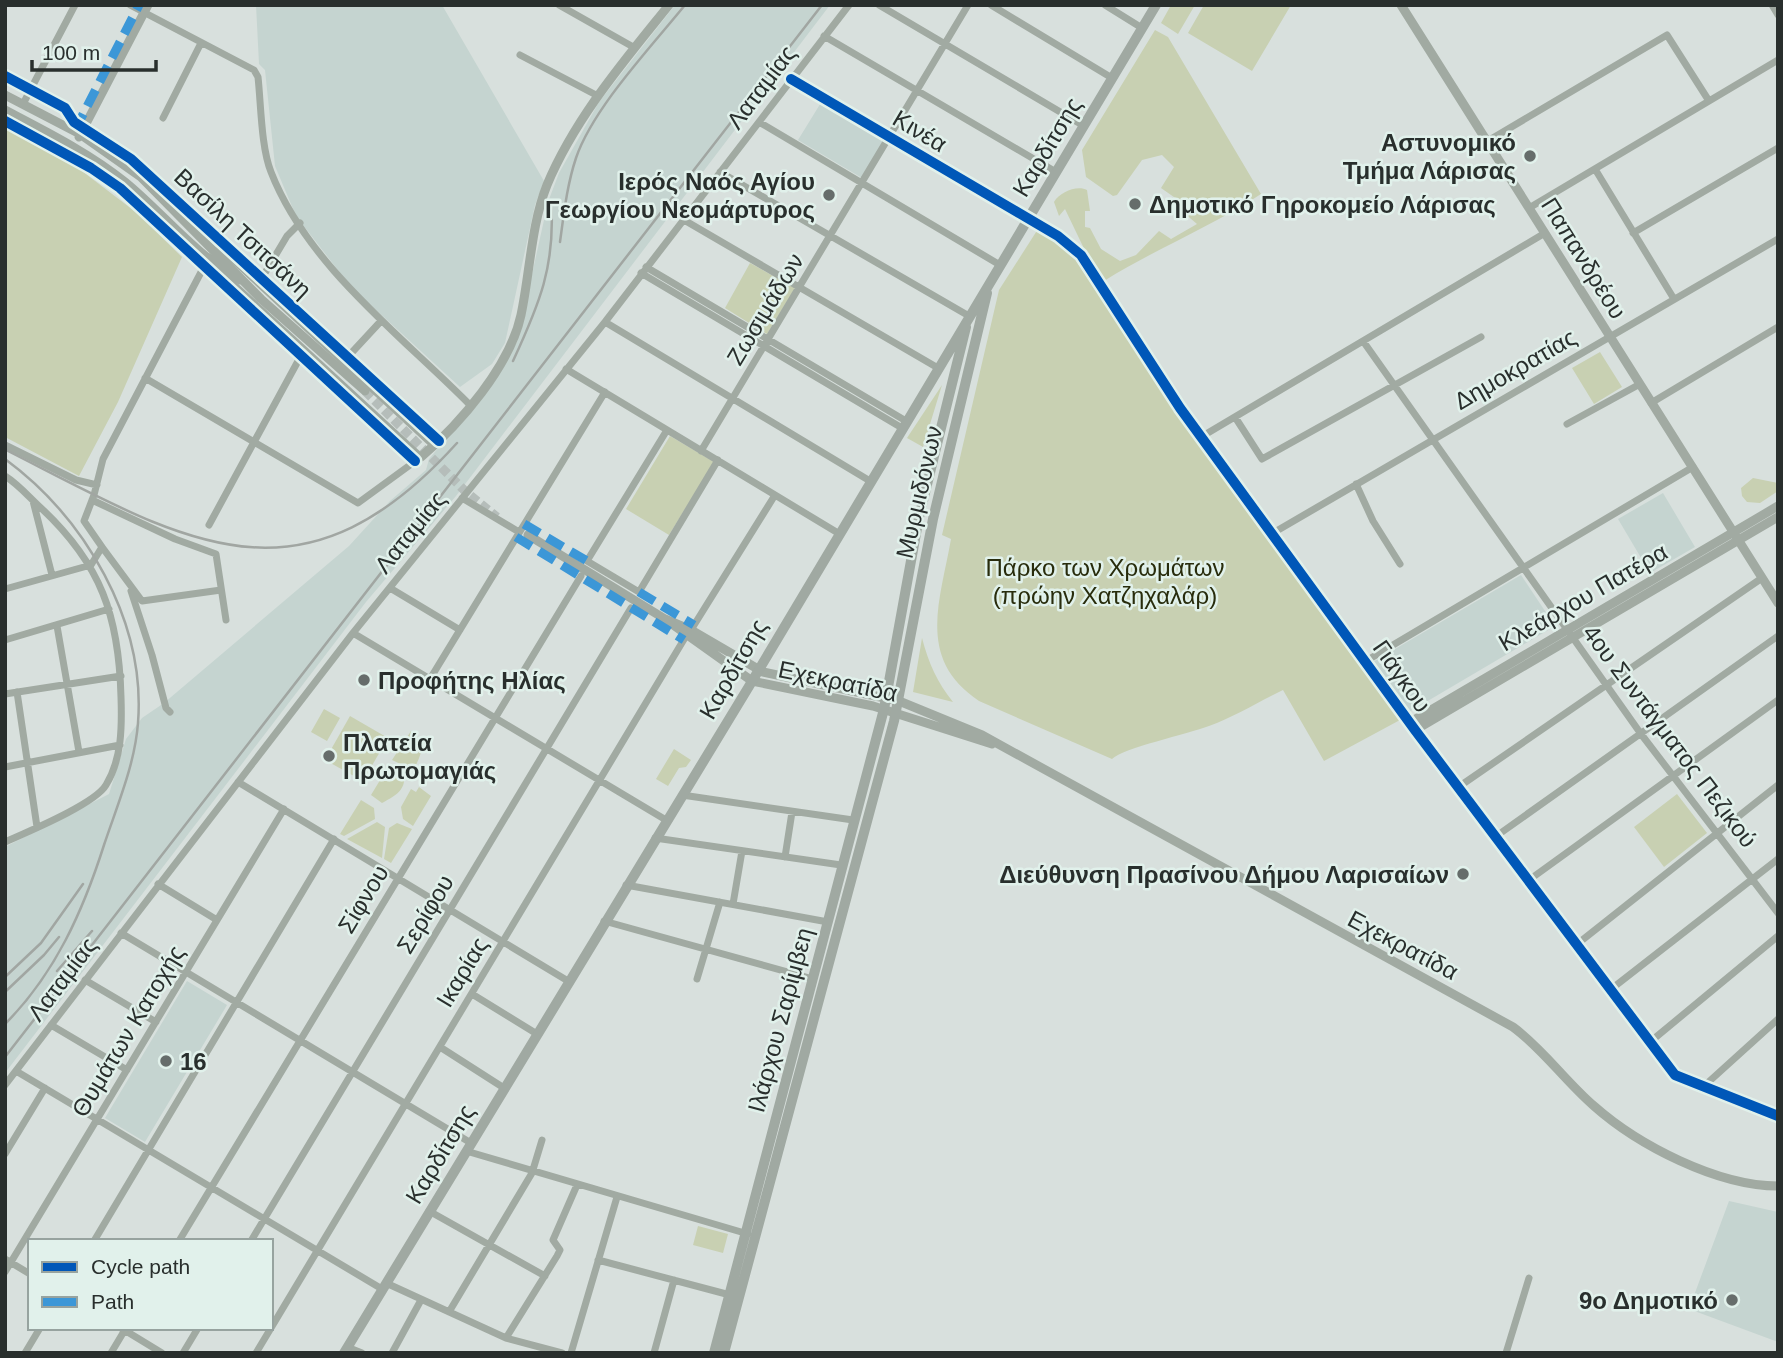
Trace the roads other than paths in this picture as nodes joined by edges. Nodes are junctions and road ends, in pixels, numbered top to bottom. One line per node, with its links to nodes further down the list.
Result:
1 (75, 5): 28 (street)
2 (130, 5): 13 (street)
3 (559, 5): 19 (street)
4 (669, 5): 19 (street)
5 (849, 5): 16 (street, Λαταμίας)
6 (879, 5): 18 (street)
7 (968, 5): 18 (street, Ζωσιμάδων)
8 (991, 5): 22 (street)
9 (1105, 5): 15 (street)
10 (1156, 5): 15 (main road, Καρδίτσης)
11 (1772, 5): 14 (street)
12 (1405, 6): 35 (street, Παπανδρέου)
13 (146, 9): 17 (street); 33 (street)
14 (1778, 15)
15 (1142, 28): 22 (main road, Καρδίτσης)
16 (824, 36): 23 (street, Λαταμίας); 24 (street)
17 (201, 43): 30 (street); 45 (street)
18 (945, 44): 24 (street, Ζωσιμάδων); 32 (street)
19 (635, 48): 26 (street)
20 (520, 55): 26 (street)
21 (1778, 60): 27 (street)
22 (1112, 78): 32 (main road, Καρδίτσης)
23 (791, 79): 31 (street, Λαταμίας); 34 (street, Κινέα)
24 (917, 91): 34 (street, Ζωσιμάδων); 40 (street)
25 (5, 95): 28 (street, Βασίλη Τσιτσάνη)
26 (598, 96): 76 (street)
27 (1709, 101): 35 (street); 38 (street)
28 (23, 104): 33 (street, Βασίλη Τσιτσάνη)
29 (5, 110): 36 (street, Βασίλη Τσιτσάνη)
30 (163, 118)
31 (759, 122): 39 (street, Λαταμίας); 41 (street)
32 (1084, 126): 40 (main road, Καρδίτσης)
33 (80, 135): 36 (street); 50 (street, Βασίλη Τσιτσάνη)
34 (889, 137): 41 (street, Ζωσιμάδων); 43 (street, Κινέα)
35 (1486, 142): 42 (street, Παπανδρέου)
36 (74, 146): 50 (street, Βασίλη Τσιτσάνη)
37 (1778, 148): 47 (street)
38 (1595, 169): 42 (street); 47 (street)
39 (720, 172): 44 (street, Λαταμίας); 48 (street)
40 (1056, 172): 43 (main road, Καρδίτσης)
41 (862, 183): 48 (street, Ζωσιμάδων); 51 (street)
42 (1529, 208): 46 (street, Παπανδρέου)
43 (1028, 219): 51 (main road, Καρδίτσης); 81 (street, Γιάγκου)
44 (684, 220): 52 (street, Λαταμίας); 55 (street)
45 (300, 223): 53 (street); 58 (street)
46 (1545, 233): 61 (street, Παπανδρέου); 63 (street)
47 (1633, 233): 56 (street)
48 (831, 236): 55 (street, Ζωσιμάδων); 57 (street)
49 (1778, 239): 56 (street, Δημοκρατίας)
50 (211, 257): 53 (street); 65 (street, Βασίλη Τσιτσάνη); 69 (street); 72 (street, Βασίλη Τσιτσάνη)
51 (1000, 265): 54 (main road, Καρδίτσης)
52 (644, 270): 59 (street, Λαταμίας); 64 (street)
53 (259, 283): 66 (street)
54 (989, 283): 57 (main road, Καρδίτσης); 139 (main road, Μυρμιδόνων)
55 (800, 288): 64 (street, Ζωσιμάδων); 67 (street)
56 (1674, 299): 61 (street, Δημοκρατίας)
57 (969, 316): 67 (main road, Καρδίτσης); 137 (main road, Μυρμιδόνων)
58 (382, 321): 66 (street); 76 (street)
59 (605, 322): 68 (street, Λαταμίας); 74 (street)
60 (1778, 327): 75 (street)
61 (1610, 336): 70 (street, Παπανδρέου); 82 (street, Δημοκρατίας)
62 (1482, 337): 71 (street)
63 (1363, 341): 71 (street, 4ου Συντάγματος Πεζικού); 77 (street)
64 (767, 343): 74 (street, Ζωσιμάδων); 78 (street)
65 (304, 350): 83 (street); 87 (street, Βασίλη Τσιτσάνη)
66 (343, 362): 85 (street)
67 (938, 368): 78 (main road, Καρδίτσης)
68 (566, 369): 73 (street); 95 (street, Λαταμίας)
69 (145, 378): 83 (street); 93 (street)
70 (1640, 384): 75 (street, Παπανδρέου); 79 (street)
71 (1395, 386): 77 (street); 82 (street, 4ου Συντάγματος Πεζικού)
72 (365, 391)
73 (605, 392): 80 (street); 103 (street)
74 (734, 399): 86 (street, Ζωσιμάδων); 91 (street)
75 (1651, 403): 89 (street, Παπανδρέου)
76 (470, 405): 85 (street)
77 (1235, 416): 81 (street)
78 (904, 424): 91 (main road, Καρδίτσης)
79 (1567, 424)
80 (667, 430): 86 (street); 88 (street)
81 (1201, 437): 102 (street, Γιάγκου)
82 (1433, 439): 92 (street, Δημοκρατίας); 108 (street, 4ου Συντάγματος Πεζικού)
83 (254, 442): 87 (street); 100 (street)
84 (5, 445): 93 (street)
85 (434, 446): 87 (street)
86 (701, 450): 88 (street)
87 (421, 457)
88 (718, 460): 94 (street)
89 (1693, 467): 104 (street, Παπανδρέου); 108 (street)
90 (5, 477): 96 (street)
91 (870, 481): 101 (main road, Καρδίτσης)
92 (1356, 484): 102 (street, Δημοκρατίας); 106 (street)
93 (97, 485): 97 (street)
94 (775, 495): 101 (street); 124 (street, Ικαρίας)
95 (462, 498): 103 (street); 114 (street, Λαταμίας)
96 (32, 500): 107 (street); 109 (street)
97 (92, 500): 105 (street); 116 (street)
98 (1778, 506): 104 (street, Κλεάρχου Πατέρα)
99 (1778, 517): 104 (street, Κλεάρχου Πατέρα)
100 (208, 525)
101 (838, 533): 129 (main road, Καρδίτσης)
102 (1272, 533): 128 (street, Γιάγκου)
103 (524, 534): 122 (street); 124 (street, Εχεκρατίδα)
104 (1736, 536): 112 (street, Παπανδρέου); 125 (street, Κλεάρχου Πατέρα)
105 (102, 547): 107 (street); 113 (street)
106 (1400, 564)
107 (91, 565): 109 (street); 119 (street)
108 (1524, 567): 125 (street, 4ου Συντάγματος Πεζικού); 128 (street)
109 (52, 575): 115 (street)
110 (581, 576): 143 (street, Σίφνου)
111 (5, 578): 115 (street)
112 (1762, 578): 117 (street, Παπανδρέου); 134 (street)
113 (128, 583): 116 (street); 141 (street)
114 (390, 588): 122 (street); 123 (street, Λαταμίας)
115 (7, 589)
116 (221, 590): 120 (street)
117 (1778, 603)
118 (631, 608): 148 (street, Σερίφου)
119 (109, 609): 121 (street); 130 (street)
120 (226, 620)
121 (57, 626): 127 (street); 133 (street)
122 (460, 630): 131 (street)
123 (354, 633): 131 (street); 154 (street, Λαταμίας)
124 (689, 633): 129 (street, Εχεκρατίδα); 132 (street, Εχεκρατίδα); 153 (street, Ικαρίας)
125 (1569, 633): 134 (street, 4ου Συντάγματος Πεζικού); 144 (street, Κλεάρχου Πατέρα)
126 (1778, 636): 145 (street)
127 (5, 640)
128 (1366, 662): 144 (street, Γιάγκου)
129 (757, 669): 132 (main road, Καρδίτσης); 137 (street, Εχεκρατίδα)
130 (121, 676): 133 (street); 147 (street)
131 (430, 679): 143 (street)
132 (752, 681): 140 (street, Εχεκρατίδα); 157 (main road, Καρδίτσης)
133 (67, 684): 135 (street); 149 (street)
134 (1608, 686): 145 (street, 4ου Συντάγματος Πεζικού); 156 (street)
135 (17, 692): 136 (street); 150 (street)
136 (5, 694)
137 (887, 698): 139 (street, Εχεκρατίδα); 140 (main road, Ιλάρχου Σαρίμβεη)
138 (1778, 700): 152 (street)
139 (899, 701): 142 (main road, Μυρμιδόνων); 146 (street, Εχεκρατίδα)
140 (884, 709): 142 (street, Εχεκρατίδα); 161 (main road, Ιλάρχου Σαρίμβεη)
141 (170, 712)
142 (896, 713): 146 (street, Εχεκρατίδα); 226 (main road, Ιλάρχου Σαρίμβεη)
143 (495, 718): 148 (street); 172 (street, Σίφνου)
144 (1412, 727): 156 (street, Γιάγκου)
145 (1641, 734): 152 (street, 4ου Συντάγματος Πεζικού); 164 (street)
146 (997, 744): 221 (street, Εχεκρατίδα)
147 (120, 745): 149 (street); 162 (street)
148 (547, 748): 153 (street); 179 (street, Σερίφου)
149 (79, 752): 150 (street)
150 (29, 761): 151 (street); 162 (street)
151 (5, 766)
152 (1673, 776): 163 (street, 4ου Συντάγματος Πεζικού); 174 (street)
153 (600, 780): 160 (street); 186 (street, Ικαρίας)
154 (238, 782): 158 (street); 175 (street, Λαταμίας)
155 (1778, 785): 163 (street)
156 (1457, 788): 164 (street, Γιάγκου)
157 (681, 795): 159 (street); 160 (main road, Καρδίτσης)
158 (284, 809): 166 (street); 181 (street, Θυμάτων Κατοχής)
159 (792, 811): 161 (street); 169 (street)
160 (666, 820): 165 (main road, Καρδίτσης)
161 (853, 820): 171 (main road, Ιλάρχου Σαρίμβεη)
162 (37, 827): 167 (street)
163 (1716, 834): 173 (street, 4ου Συντάγματος Πεζικού); 187 (street)
164 (1495, 837): 174 (street, Γιάγκου)
165 (654, 838): 168 (street); 176 (main road, Καρδίτσης)
166 (334, 839): 172 (street); 196 (street)
167 (5, 842)
168 (742, 851): 169 (street); 178 (street)
169 (785, 857): 171 (street)
170 (1778, 859): 173 (street)
171 (841, 865): 183 (main road, Ιλάρχου Σαρίμβεη)
172 (398, 878): 179 (street); 201 (street, Σίφνου)
173 (1752, 879): 180 (street, 4ου Συντάγματος Πεζικού); 194 (street)
174 (1529, 880): 187 (street, Γιάγκου)
175 (158, 884): 181 (street); 184 (street, Λαταμίας)
176 (626, 885): 177 (street); 182 (main road, Καρδίτσης)
177 (720, 901): 178 (street); 188 (street)
178 (733, 904): 183 (street)
179 (450, 909): 186 (street); 206 (street, Σερίφου)
180 (1778, 913)
181 (218, 920): 189 (street, Θυμάτων Κατοχής)
182 (604, 921): 188 (street); 193 (main road, Καρδίτσης)
183 (828, 922): 191 (main road, Ιλάρχου Σαρίμβεη)
184 (121, 933): 189 (street); 192 (street, Λαταμίας)
185 (1778, 936): 202 (street)
186 (503, 942): 193 (street); 195 (street, Ικαρίας)
187 (1576, 945): 194 (street, Γιάγκου)
188 (708, 948): 190 (street); 191 (street)
189 (186, 972): 196 (street); 198 (street, Θυμάτων Κατοχής)
190 (697, 978)
191 (813, 979): 226 (main road, Ιλάρχου Σαρίμβεη)
192 (85, 980): 198 (street); 199 (street, Λαταμίας)
193 (568, 981): 200 (main road, Καρδίτσης)
194 (1610, 990): 202 (street, Γιάγκου)
195 (472, 994): 200 (street); 203 (street, Ικαρίας)
196 (236, 1002): 201 (street); 217 (street)
197 (1778, 1019): 208 (street)
198 (156, 1022): 204 (street, Θυμάτων Κατοχής)
199 (51, 1025): 204 (street); 205 (street, Λαταμίας)
200 (537, 1034): 210 (main road, Καρδίτσης)
201 (300, 1040): 206 (street); 222 (street, Σίφνου)
202 (1650, 1042): 208 (street, Γιάγκου)
203 (440, 1047): 210 (street); 211 (street, Ικαρίας)
204 (127, 1070): 214 (street, Θυμάτων Κατοχής)
205 (16, 1071): 207 (street, Λαταμίας); 209 (street)
206 (353, 1071): 211 (street); 225 (street, Σερίφου)
207 (5, 1085)
208 (1703, 1087): 213 (street, Γιάγκου)
209 (45, 1088): 214 (street); 218 (street)
210 (504, 1088): 216 (main road, Καρδίτσης)
211 (406, 1103): 216 (street); 231 (street, Ικαρίας)
212 (1778, 1105): 213 (street)
213 (1773, 1114)
214 (97, 1119): 217 (street); 233 (street, Θυμάτων Κατοχής)
215 (541, 1140): 219 (street)
216 (469, 1147): 219 (street); 224 (main road, Καρδίτσης)
217 (150, 1151): 222 (street); 227 (street)
218 (5, 1154)
219 (532, 1173): 220 (street); 230 (street)
220 (577, 1185): 223 (street); 236 (street)
221 (1778, 1186)
222 (211, 1187): 225 (street); 228 (street, Σίφνου)
223 (617, 1197): 226 (street); 232 (street)
224 (429, 1211): 230 (street); 239 (main road, Καρδίτσης)
225 (264, 1219): 229 (street, Σερίφου); 231 (street)
226 (751, 1236): 240 (main road, Ιλάρχου Σαρίμβεη); 262 (main road, Ιλάρχου Σαρίμβεη)
227 (94, 1239)
228 (180, 1239)
229 (252, 1239)
230 (490, 1244): 236 (street); 242 (street)
231 (317, 1251): 239 (street); 243 (street, Ικαρίας)
232 (598, 1260): 238 (street); 259 (street)
233 (8, 1261): 234 (street, Θυμάτων Κατοχής); 235 (street)
234 (5, 1272)
235 (28, 1273)
236 (545, 1276): 249 (street)
237 (1529, 1278): 263 (street)
238 (674, 1280): 240 (street); 260 (street)
239 (384, 1286): 241 (street); 250 (main road, Καρδίτσης)
240 (730, 1295): 261 (main road, Ιλάρχου Σαρίμβεη)
241 (421, 1300): 242 (street); 257 (street)
242 (449, 1312): 249 (street)
243 (273, 1325)
244 (39, 1330): 251 (street)
245 (123, 1330): 252 (street)
246 (126, 1330): 253 (street)
247 (197, 1330): 254 (street)
248 (270, 1330): 255 (street, Ικαρίας)
249 (506, 1338): 258 (street)
250 (346, 1350): 256 (street)
251 (25, 1353)
252 (111, 1353)
253 (162, 1353)
254 (183, 1353)
255 (256, 1353)
256 (362, 1353)
257 (392, 1353)
258 (562, 1353)
259 (571, 1353)
260 (654, 1353)
261 (714, 1353)
262 (724, 1353)
263 (1506, 1353)

